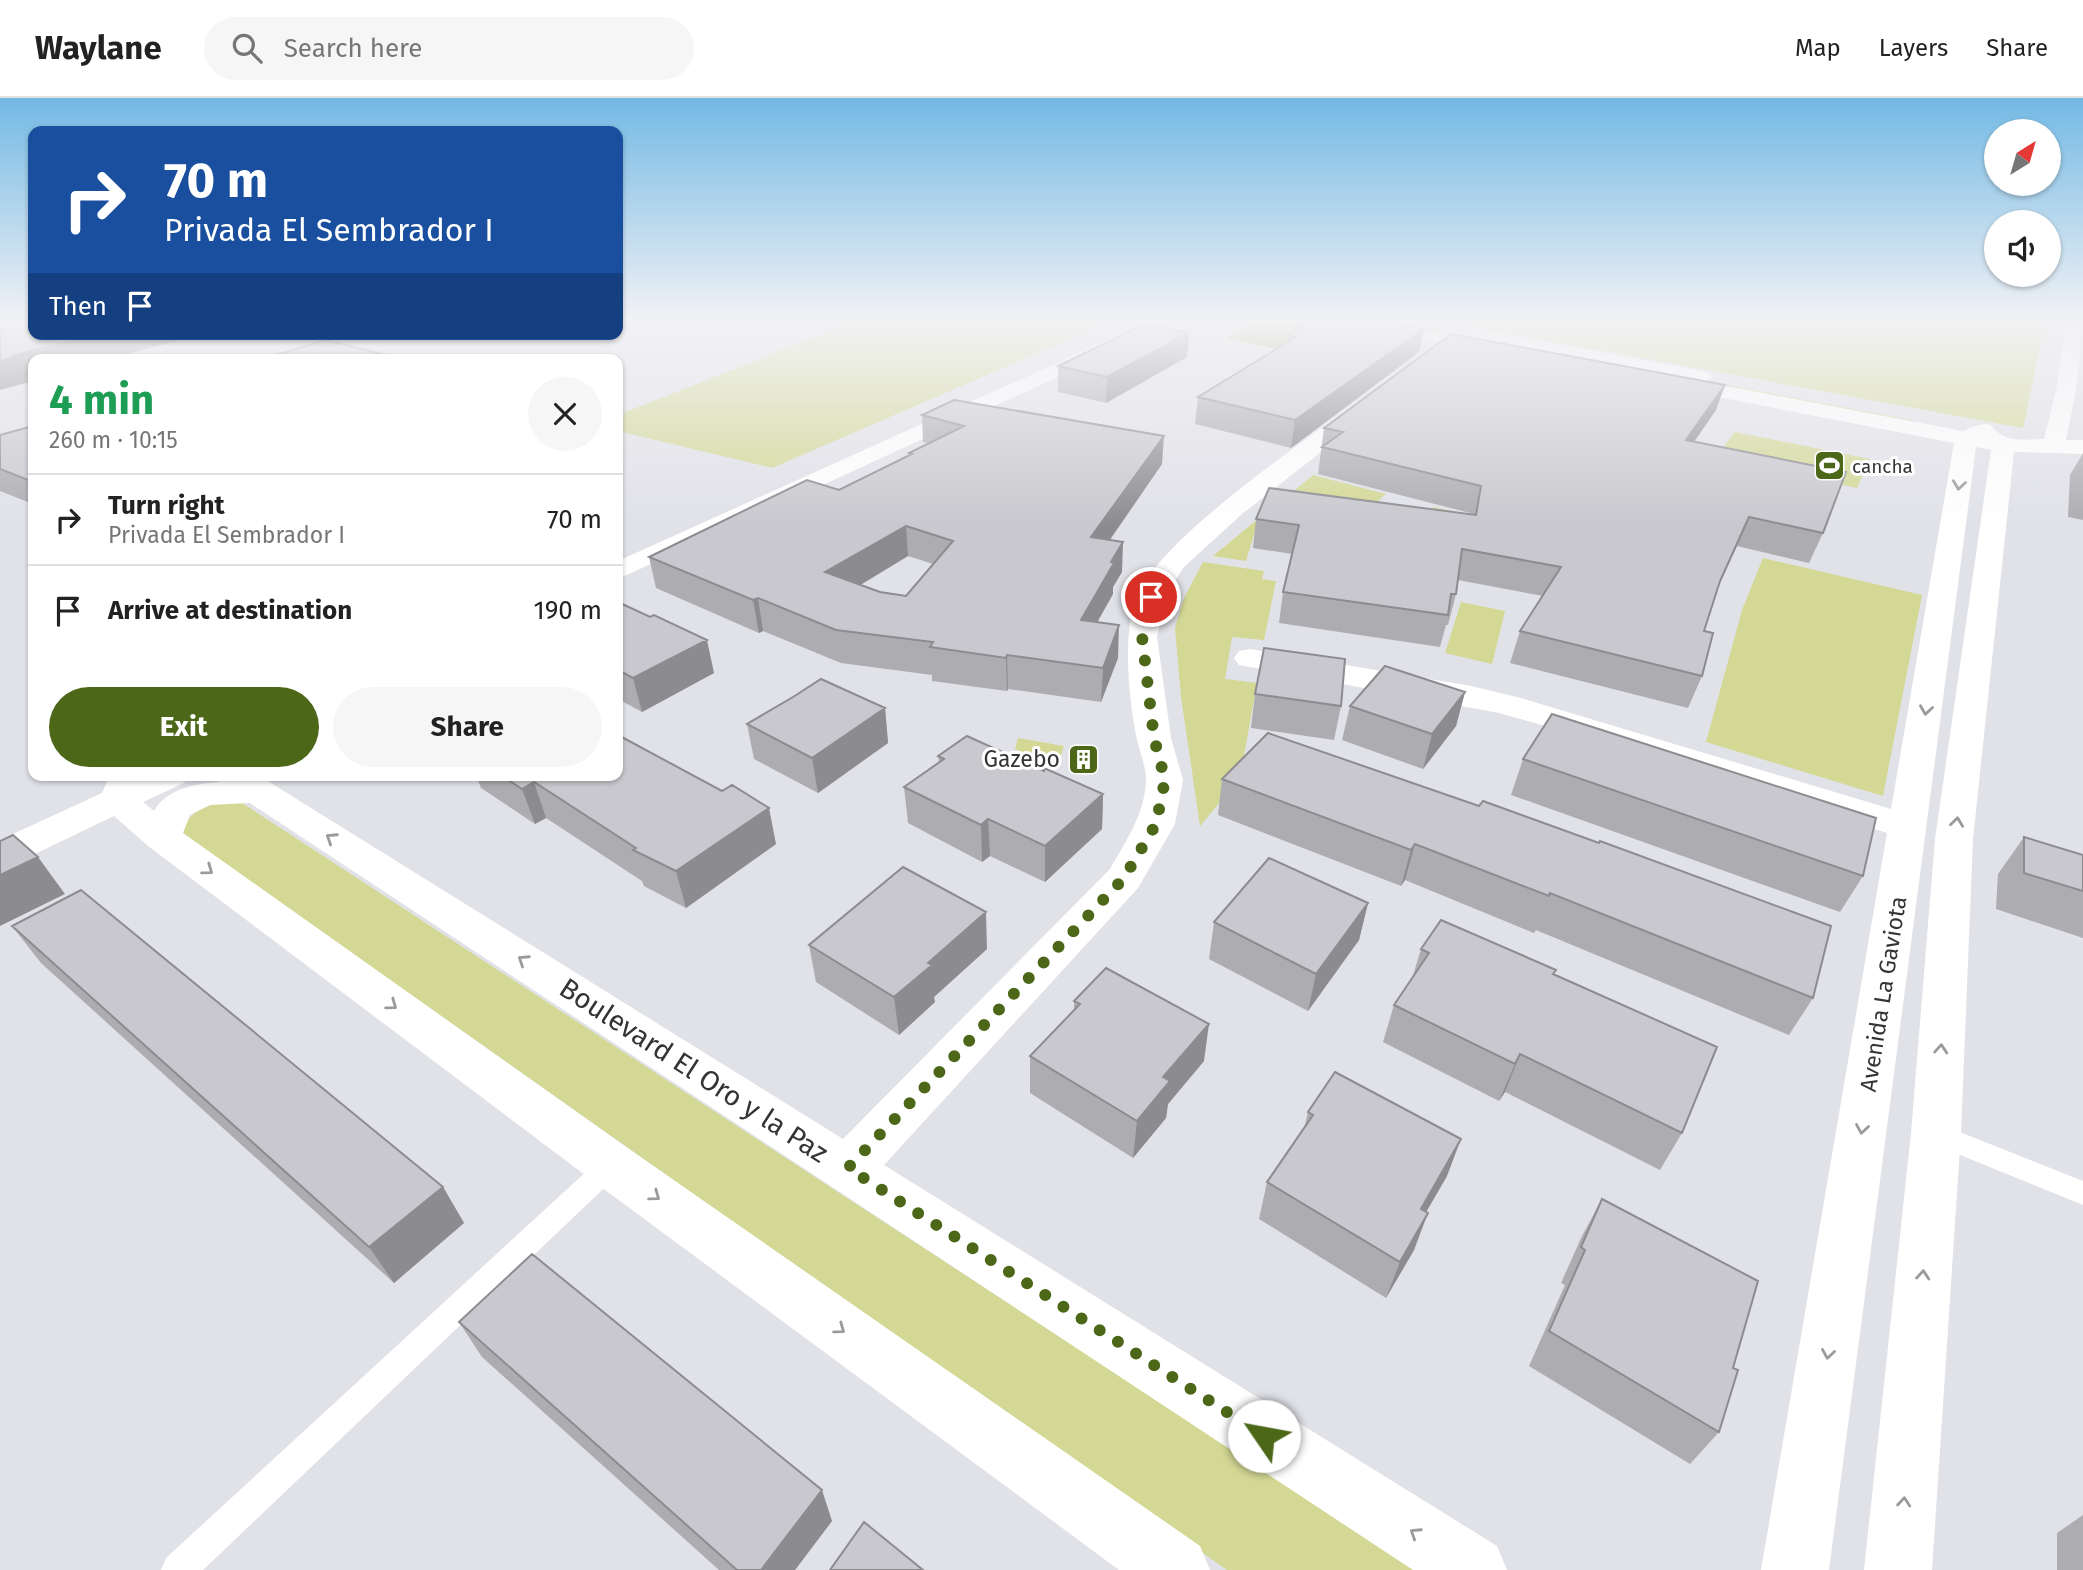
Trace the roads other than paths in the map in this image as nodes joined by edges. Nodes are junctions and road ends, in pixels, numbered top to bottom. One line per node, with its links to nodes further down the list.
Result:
1 (987, 389): 11 (street)
2 (1016, 389): 12 (street)
3 (1717, 389): 7 (street)
4 (1739, 389): 7 (street)
5 (2066, 389): 8 (street)
6 (1386, 391): 22 (street)
7 (1984, 438): 8 (street); 9 (street); 10 (street); 16 (street, Avenida La Gaviota, one-way to 16); 20 (street, one-way to 7)
8 (2054, 440): 9 (street)
9 (2083, 446)
10 (2083, 459)
11 (623, 551)
12 (623, 568)
13 (1250, 658): 16 (street)
14 (245, 783): 18 (street); 22 (street, Boulevard El Oro y la Paz, one-way to 14)
15 (121, 784): 17 (street); 18 (street); 19 (street)
16 (1909, 827): 27 (street, Avenida La Gaviota, one-way to 27)
17 (0, 828)
18 (162, 837): 21 (street, one-way to 21)
19 (0, 855)
20 (1936, 1133): 23 (lane); 28 (street, one-way to 20)
21 (611, 1165): 24 (lane); 25 (street, one-way to 25)
22 (848, 1168): 26 (street, Boulevard El Oro y la Paz, one-way to 22)
23 (2083, 1193)
24 (178, 1570)
25 (1176, 1570)
26 (1472, 1570)
27 (1795, 1570)
28 (1898, 1570)

